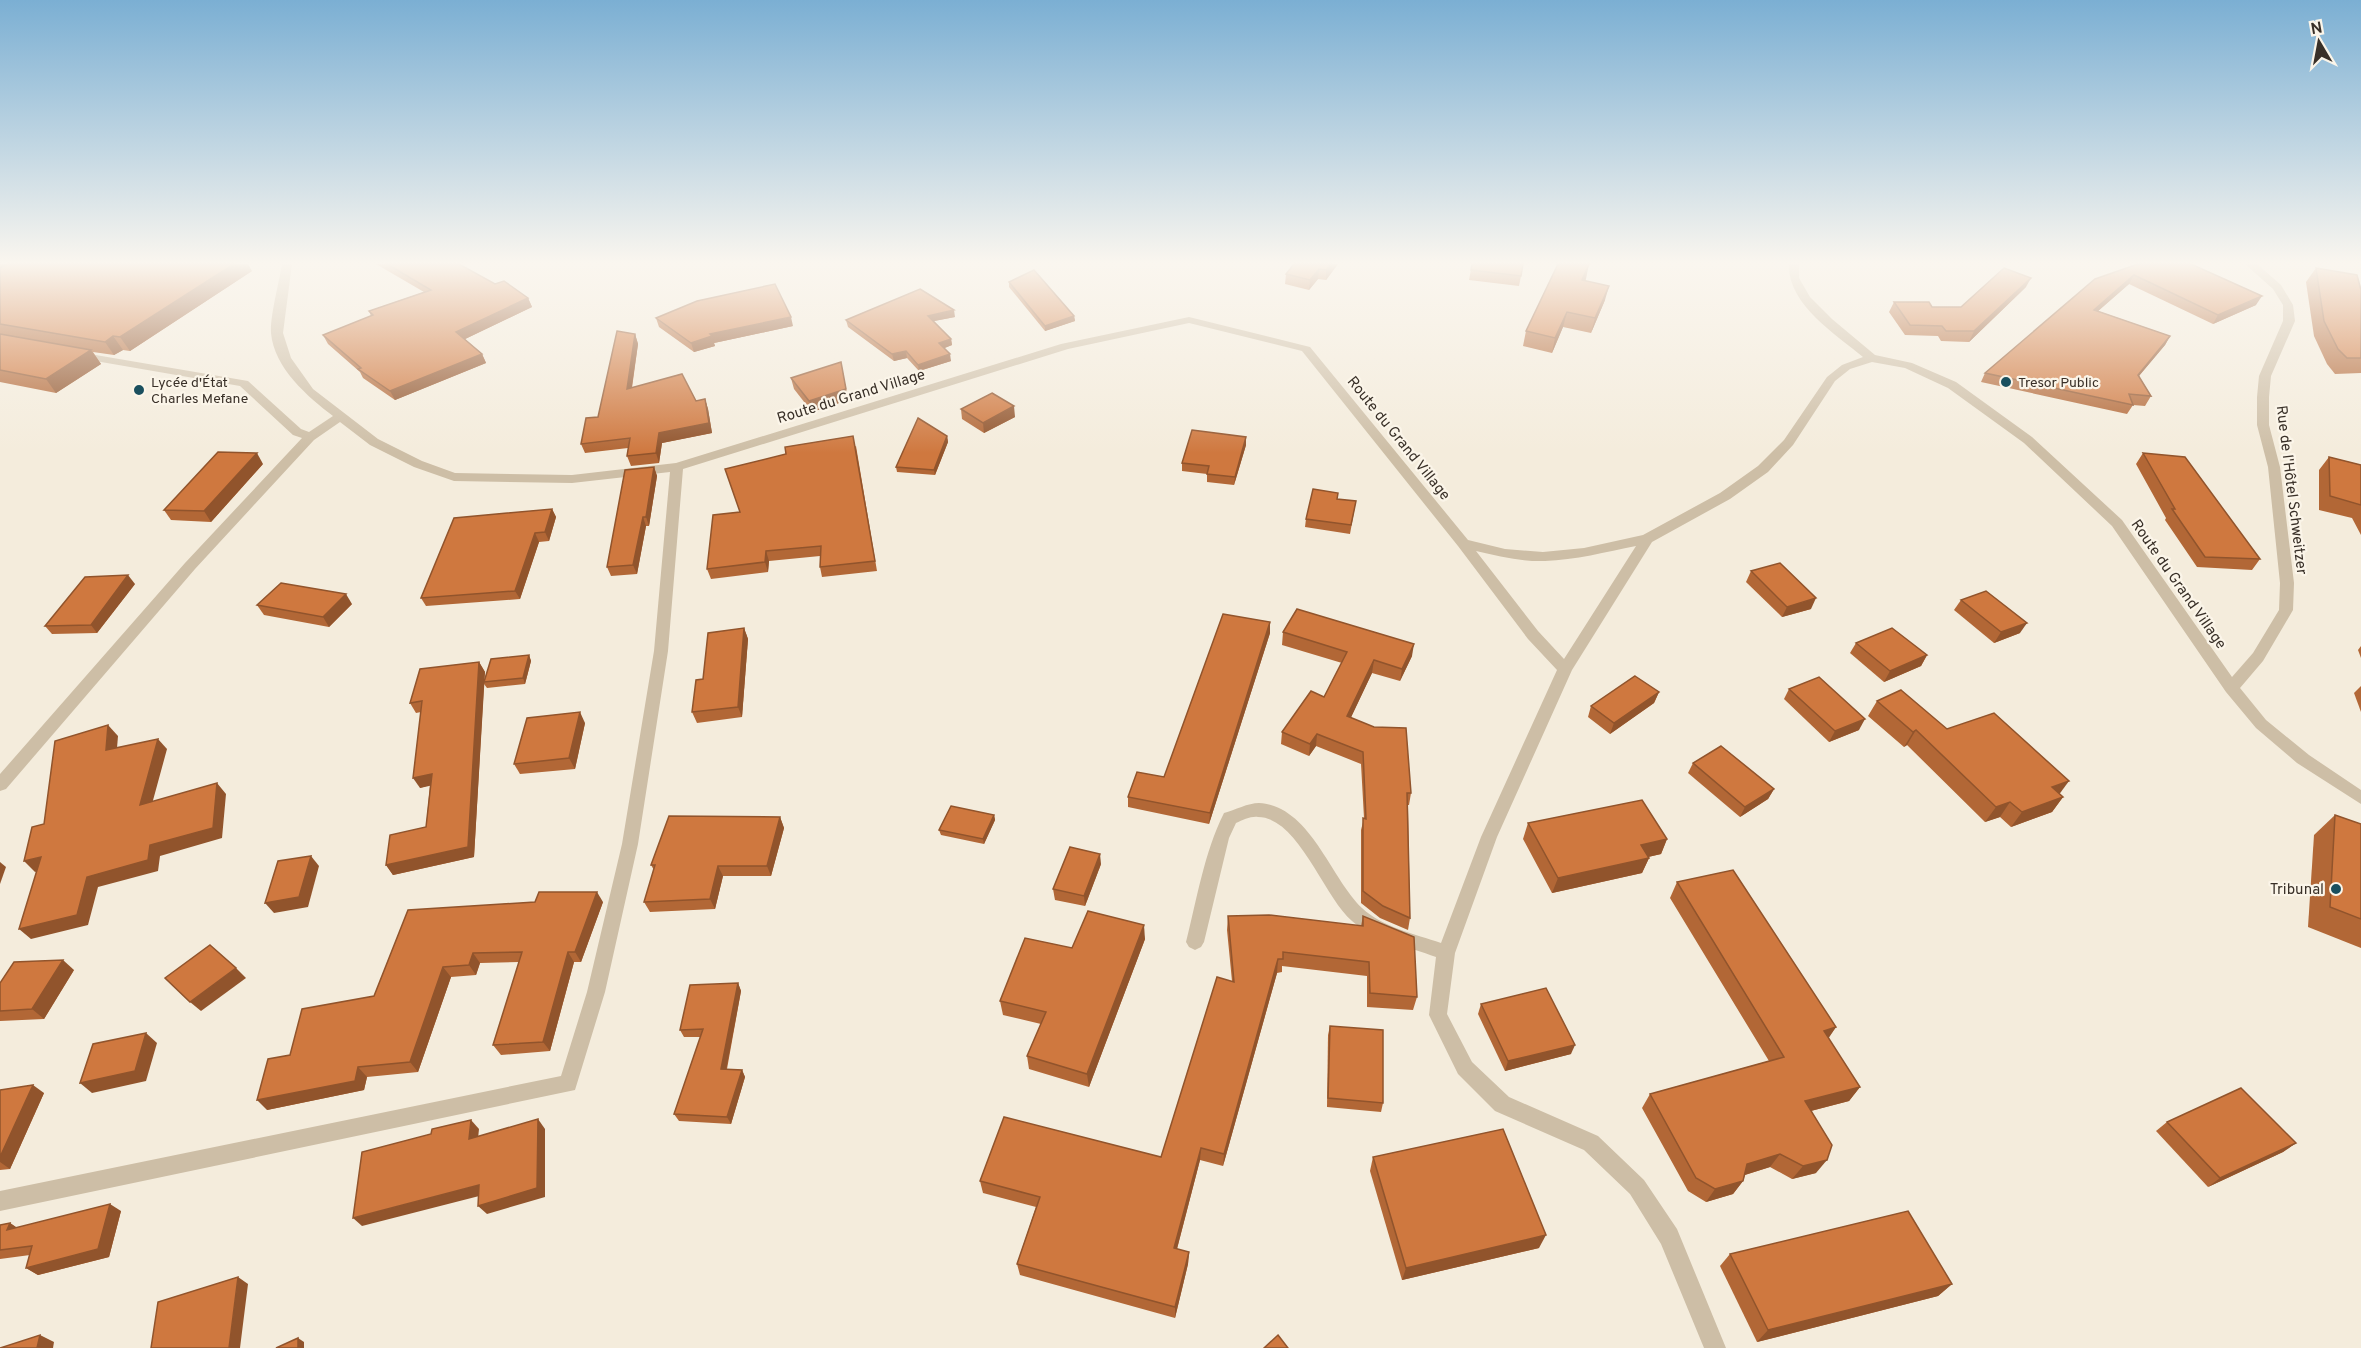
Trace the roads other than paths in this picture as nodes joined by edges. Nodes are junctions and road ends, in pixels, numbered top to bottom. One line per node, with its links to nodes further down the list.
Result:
1 (278, 327): 8 (street, Route du Grand Village)
2 (1156, 327): 10 (street, Route du Grand Village)
3 (1217, 327): 12 (street, Route du Grand Village)
4 (1835, 327): 7 (street)
5 (2286, 327): 14 (street, Rue de l'Hôtel Schweitzer)
6 (70, 353): 9 (street)
7 (1871, 358): 11 (street); 14 (street, Route du Grand Village)
8 (340, 417): 9 (street); 10 (street, Route du Grand Village)
9 (310, 436): 15 (street)
10 (677, 467): 19 (street)
11 (1647, 539): 12 (street); 13 (street)
12 (1463, 543): 13 (street, Route du Grand Village)
13 (1565, 669): 18 (street)
14 (2231, 688): 16 (street, Route du Grand Village)
15 (0, 785)
16 (2361, 798)
17 (1195, 942): 18 (street)
18 (1446, 952): 20 (street)
19 (0, 1201)
20 (1715, 1348)

